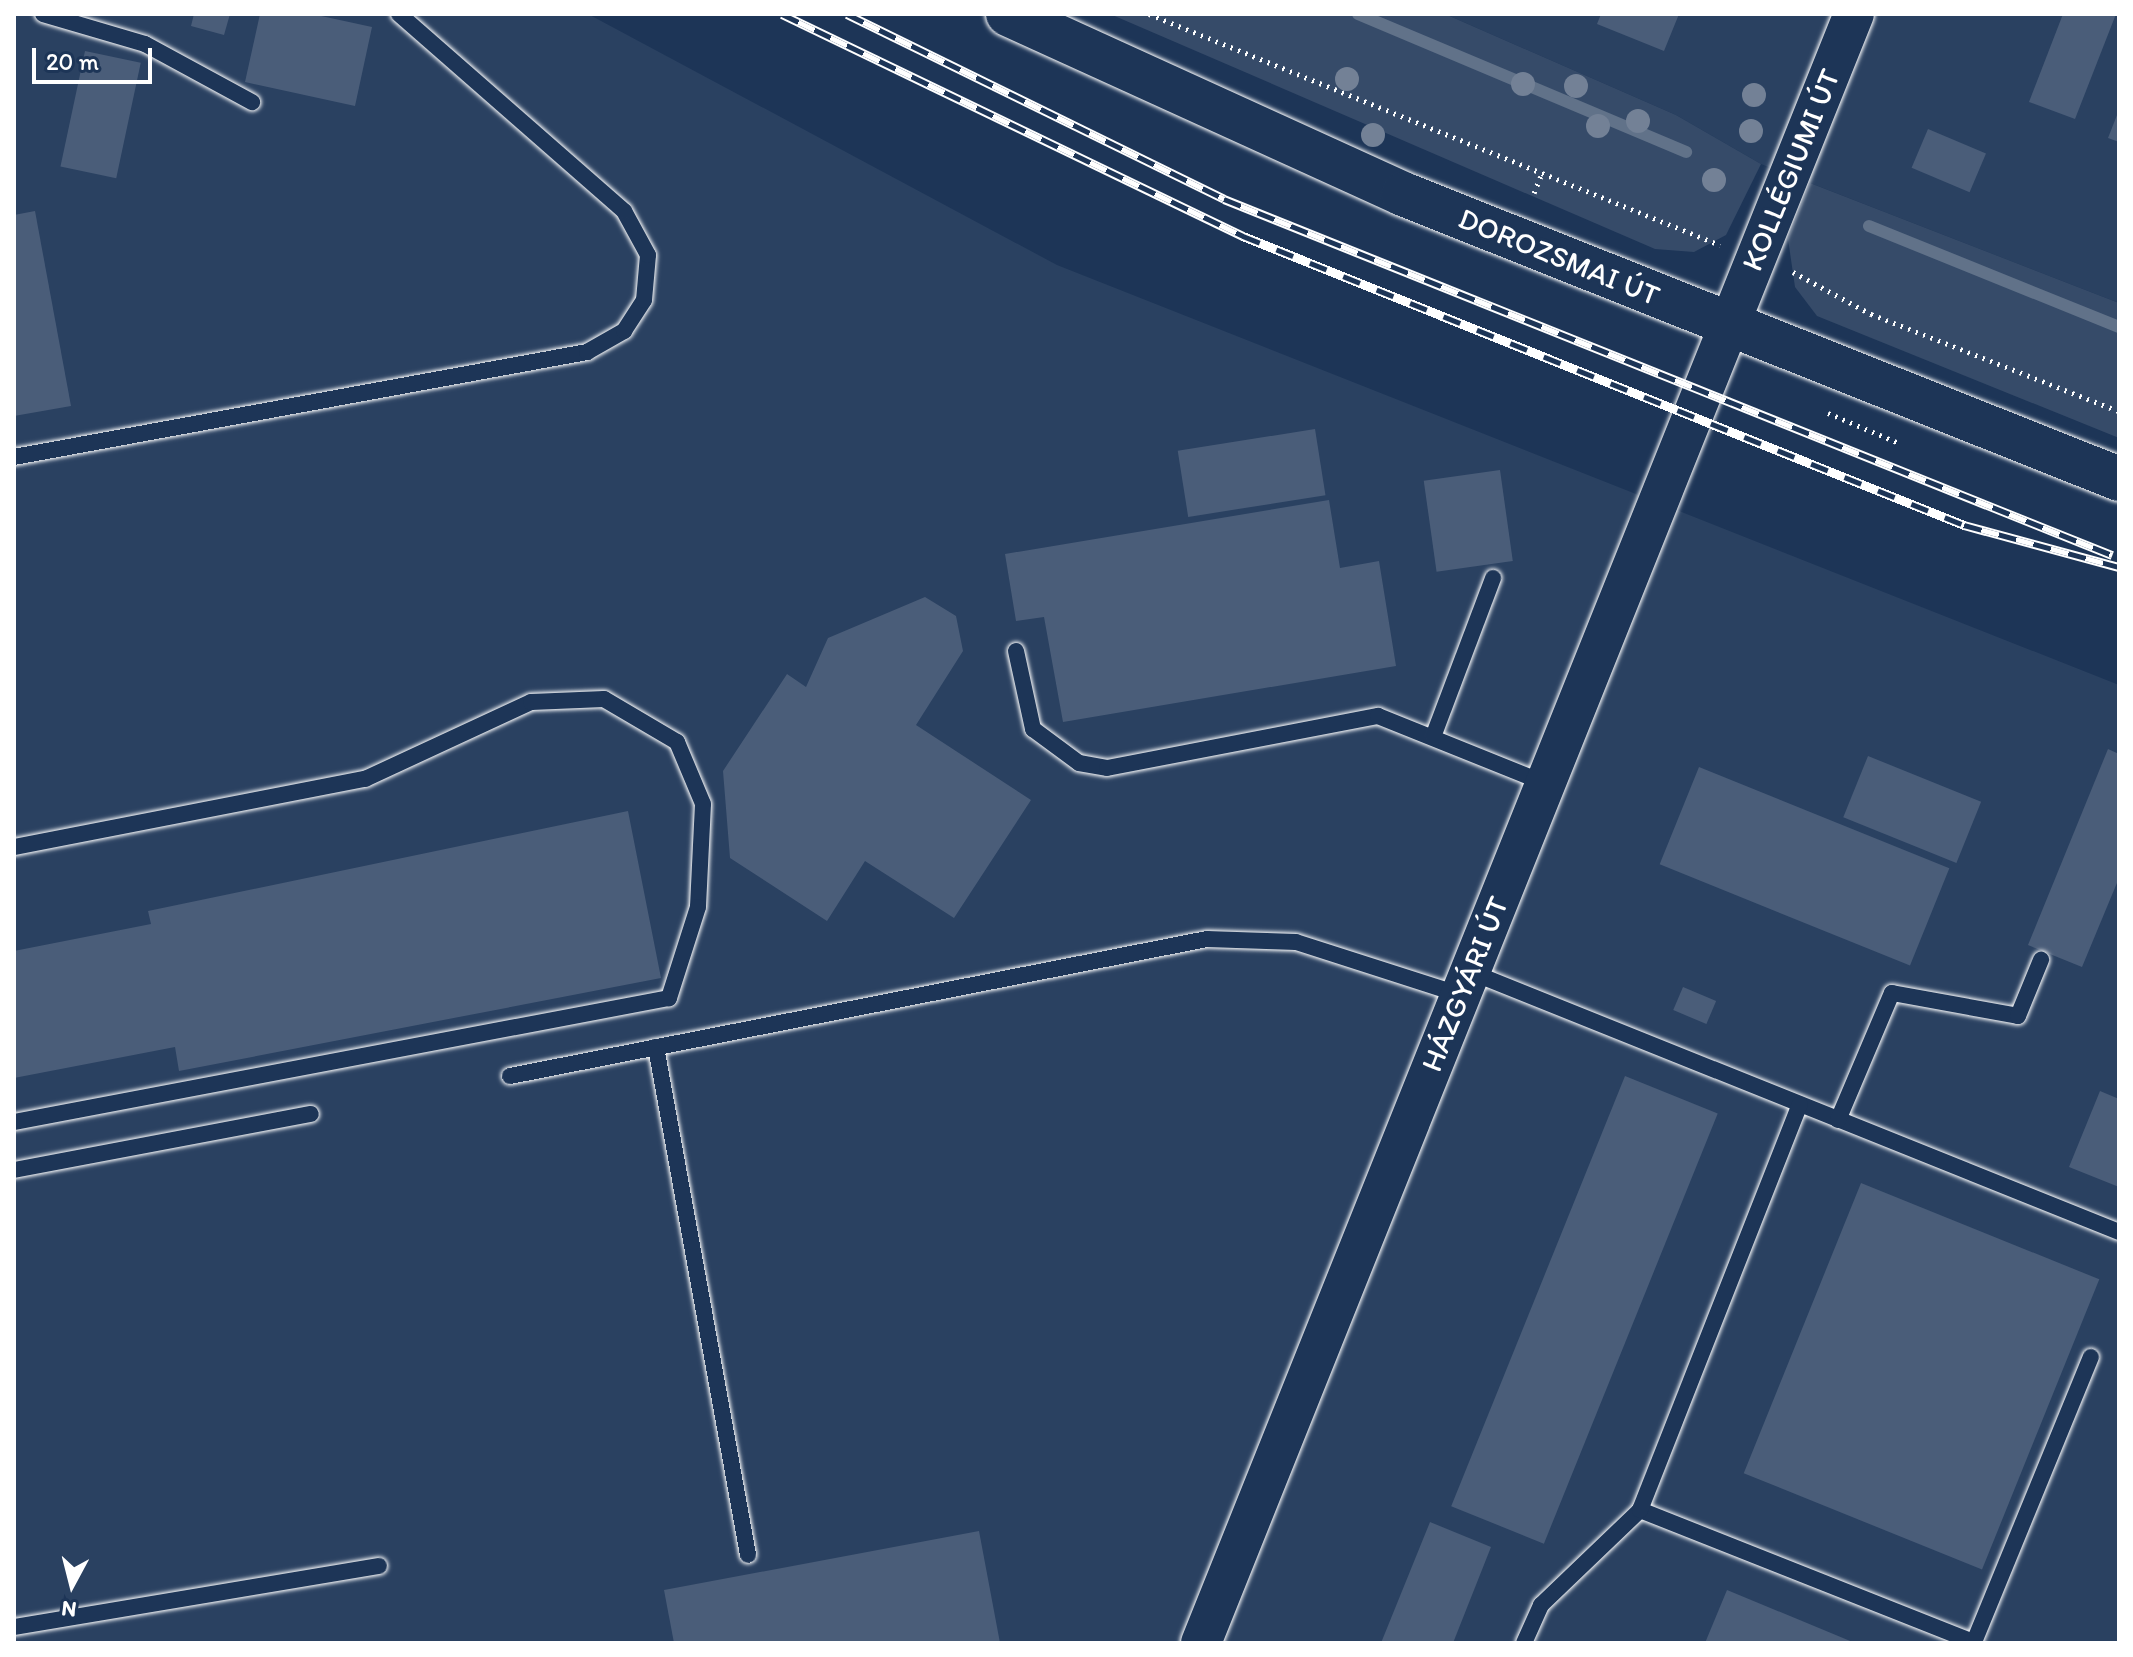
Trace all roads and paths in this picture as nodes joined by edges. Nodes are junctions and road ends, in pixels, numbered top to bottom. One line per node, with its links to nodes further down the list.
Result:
1 (43, 14): 6 (lane)
2 (399, 14): 14 (lane)
3 (1008, 14): 10 (main road, DOROZSMAI ÚT)
4 (1149, 14): 7 (path)
5 (1854, 14): 9 (street, KOLLÉGIUMI ÚT)
6 (252, 102)
7 (1542, 173): 8 (path); 9 (path)
8 (1534, 193)
9 (1755, 259): 10 (street, KOLLÉGIUMI ÚT); 11 (path)
10 (1730, 326): 15 (main road, DOROZSMAI ÚT); 19 (street, HÁZGYÁRI ÚT)
11 (2119, 411)
12 (1828, 413): 13 (path)
13 (1899, 443)
14 (14, 457)
15 (2119, 479)
16 (1493, 578): 18 (lane)
17 (1016, 651): 18 (lane)
18 (1433, 737): 19 (lane)
19 (1547, 784): 22 (street, HÁZGYÁRI ÚT)
20 (14, 847): 28 (lane)
21 (2041, 960): 27 (lane)
22 (1465, 983): 23 (lane); 25 (lane); 36 (street, HÁZGYÁRI ÚT)
23 (656, 1047): 24 (lane); 33 (lane)
24 (510, 1076)
25 (1800, 1104): 27 (lane); 32 (lane)
26 (311, 1114): 29 (lane)
27 (1838, 1120): 30 (lane)
28 (14, 1122)
29 (14, 1170)
30 (2119, 1232)
31 (2091, 1357): 32 (lane)
32 (1640, 1510): 37 (lane)
33 (748, 1555)
34 (379, 1566): 35 (lane)
35 (14, 1627)
36 (1201, 1643)
37 (1524, 1643)

